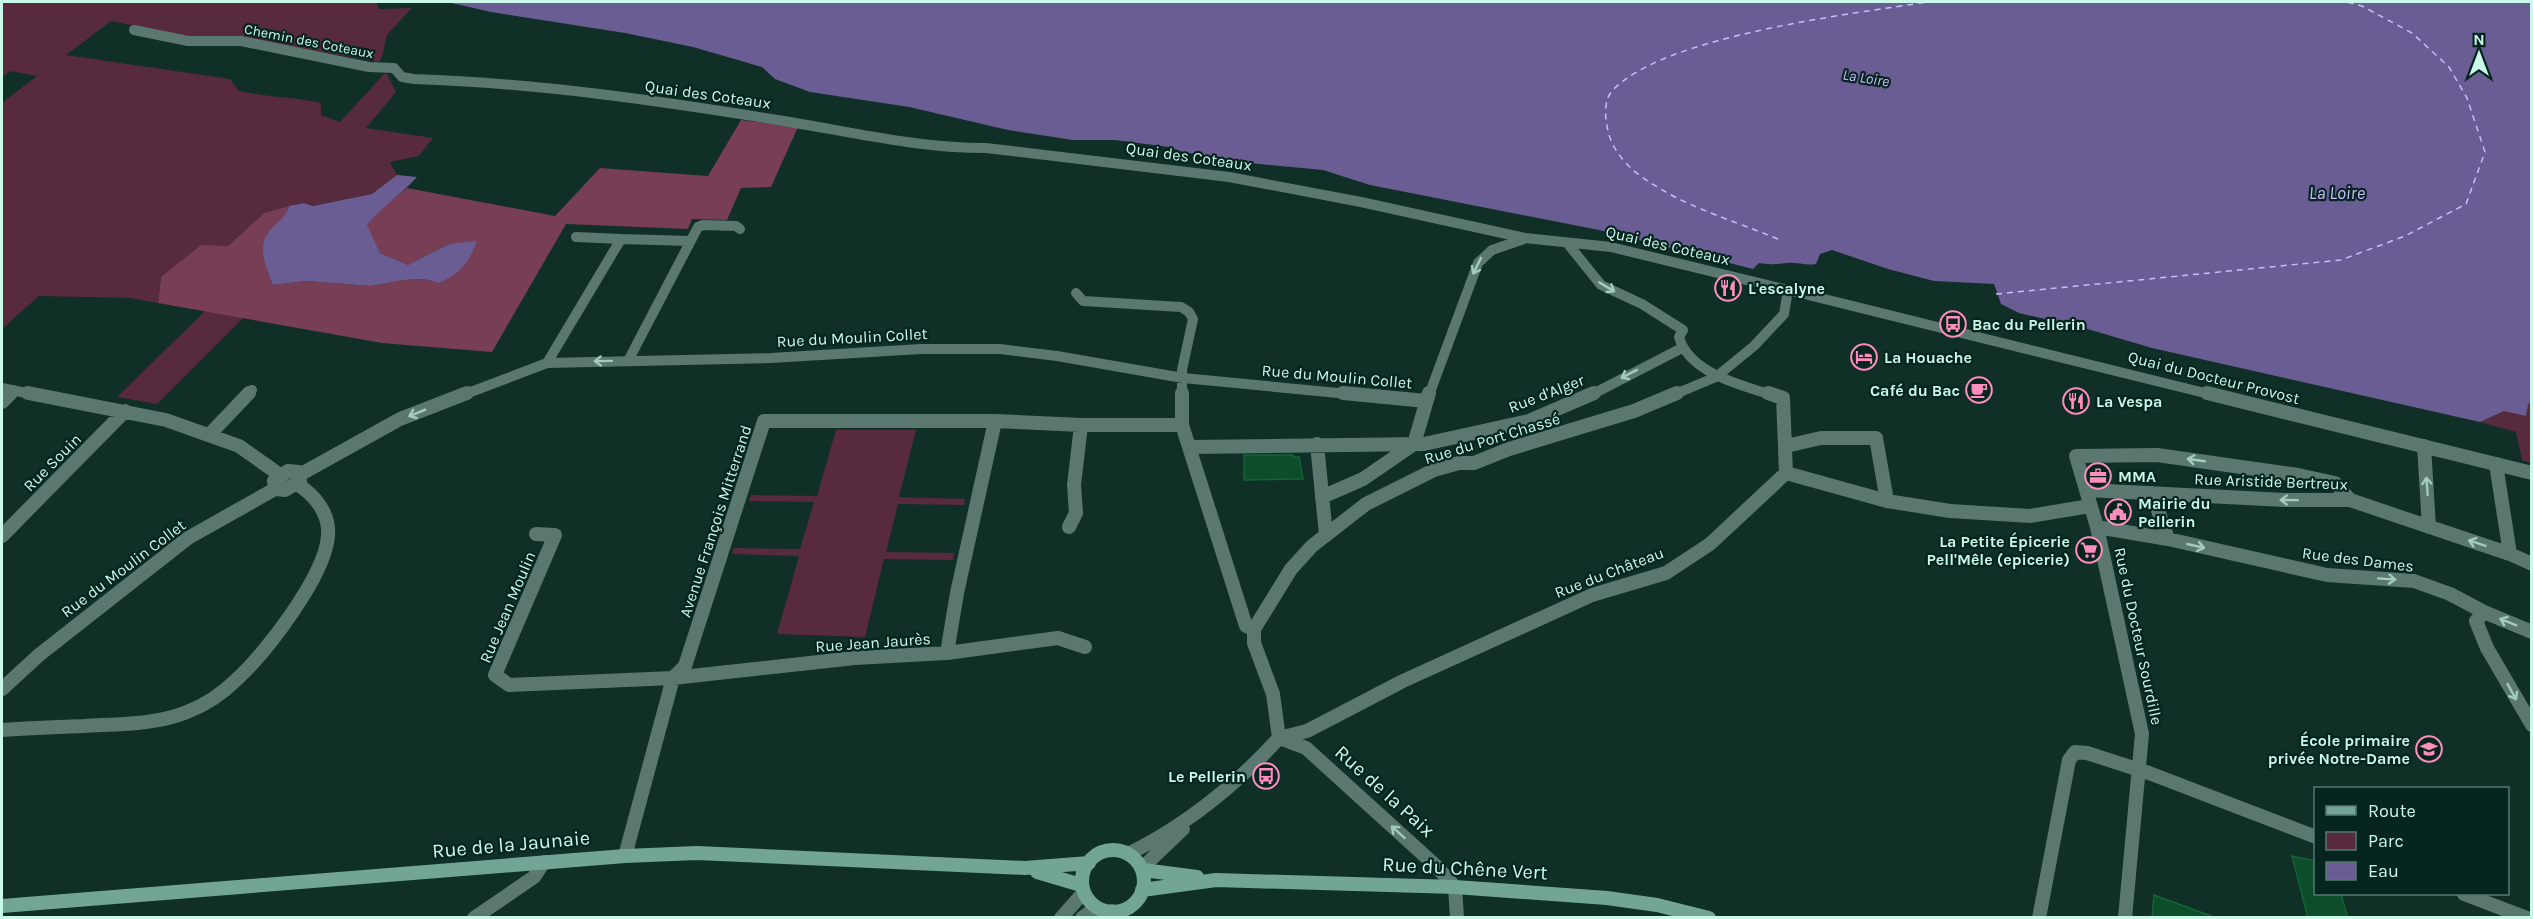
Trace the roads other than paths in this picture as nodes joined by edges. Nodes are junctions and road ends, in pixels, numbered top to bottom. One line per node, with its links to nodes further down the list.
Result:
1 (134, 30): 2 (street, Chemin des Coteaux)
2 (476, 81): 5 (street, Quai des Coteaux)
3 (740, 229): 7 (street)
4 (576, 237): 6 (street)
5 (1525, 238): 8 (street, Quai des Coteaux); 19 (street, one-way to 19)
6 (621, 239): 7 (street); 14 (street)
7 (690, 241): 13 (street)
8 (1568, 244): 9 (street, Quai des Coteaux); 12 (street, one-way to 12)
9 (1788, 290): 11 (street, Quai des Coteaux); 15 (street, Rue du Port Chassé)
10 (1076, 293): 16 (street)
11 (1889, 314): 29 (street, Quai du Docteur Provost)
12 (1680, 342): 15 (street); 27 (street, Rue d'Alger, one-way to 27)
13 (628, 361): 14 (street, Rue du Moulin Collet, one-way to 14); 16 (street, Rue du Moulin Collet)
14 (547, 363): 35 (street, Rue du Moulin Collet, one-way to 35)
15 (1716, 377): 28 (street); 47 (street, Rue du Port Chassé)
16 (1183, 378): 19 (street, Rue du Moulin Collet); 24 (street)
17 (8, 389): 20 (street); 21 (street)
18 (252, 390): 25 (street)
19 (1426, 401): 27 (street)
20 (2, 402)
21 (125, 411): 25 (street); 48 (street, Rue Souin)
22 (995, 421): 23 (street, Avenue François Mitterrand); 56 (street, Rue Jean Jaurès); 57 (street, Avenue François Mitterrand)
23 (1081, 425): 24 (street, Avenue François Mitterrand); 43 (street)
24 (1182, 425): 30 (street)
25 (210, 434): 34 (street)
26 (1317, 444): 27 (street, Rue d'Alger); 30 (street, Rue d'Alger); 39 (street)
27 (1414, 444): 39 (street)
28 (1786, 446): 32 (street); 41 (street)
29 (2424, 446): 31 (street, Quai du Docteur Provost); 45 (street, one-way to 29)
30 (1190, 447): 53 (street)
31 (2496, 464): 33 (street, Quai du Docteur Provost); 50 (street)
32 (1786, 473): 41 (street); 61 (street, Rue du Château)
33 (2532, 473)
34 (280, 475): 35 (street); 36 (street)
35 (299, 479): 36 (street, Rue du Moulin Collet); 60 (street)
36 (275, 489): 58 (street, Rue du Moulin Collet)
37 (2087, 490): 38 (street, Rue Aristide Bertreux); 40 (street, one-way to 37); 42 (street)
38 (2152, 493): 40 (street, Rue Aristide Bertreux, one-way to 38); 49 (street)
39 (1322, 497): 47 (street)
40 (2350, 500): 45 (street, Rue Aristide Bertreux)
41 (1887, 501): 42 (street)
42 (2090, 506): 44 (street, Rue du Docteur Sourdille)
43 (1069, 527)
44 (2097, 527): 49 (street, Rue des Dames); 62 (street, Rue du Docteur Sourdille)
45 (2429, 527): 50 (street, Rue Aristide Bertreux, one-way to 45)
46 (536, 534): 57 (street, Rue Jean Moulin)
47 (1326, 535): 53 (street, Rue du Port Chassé)
48 (2, 536)
49 (2168, 539): 52 (street, Rue des Dames, one-way to 52)
50 (2510, 554): 51 (street, Rue Aristide Bertreux)
51 (2532, 564)
52 (2484, 612): 54 (street, Rue des Dames, one-way to 52); 59 (street, one-way to 59)
53 (1254, 629): 61 (street)
54 (2532, 632)
55 (1085, 646): 56 (street)
56 (947, 653): 57 (street, Rue Jean Jaurès)
57 (673, 678): 66 (street, Avenue François Mitterrand)
58 (2, 689)
59 (2532, 725)
60 (2, 730)
61 (1279, 738): 63 (street); 72 (street, Rue de la Paix, one-way to 61)
62 (2138, 770): 64 (street); 84 (street); 85 (street, Rue du Docteur Sourdille)
63 (1196, 815): 65 (street); 70 (street)
64 (2314, 836)
65 (1128, 854): 68 (main road); 70 (main road)
66 (625, 856): 67 (main road, Rue de la Jaunaie); 69 (main road, Rue de la Jaunaie)
67 (544, 862): 76 (main road, Rue de la Jaunaie); 79 (street)
68 (1089, 863): 69 (main road, Rue de la Jaunaie); 73 (main road)
69 (1024, 868): 73 (main road, Rue de la Jaunaie)
70 (1142, 869): 71 (main road, Rue du Chêne Vert); 74 (main road)
71 (1216, 880): 72 (main road, Rue du Chêne Vert); 74 (main road, Rue du Chêne Vert)
72 (1455, 886): 82 (street); 83 (main road, Rue du Chêne Vert)
73 (1082, 889): 77 (main road); 80 (street)
74 (1142, 890): 78 (main road)
75 (2467, 895): 86 (street)
76 (2, 906)
77 (1096, 908): 78 (main road); 81 (street)
78 (1112, 914)
79 (474, 918)
80 (1061, 918)
81 (1082, 918)
82 (1457, 918)
83 (1710, 918)
84 (2038, 918)
85 (2125, 918)
86 (2527, 918)

